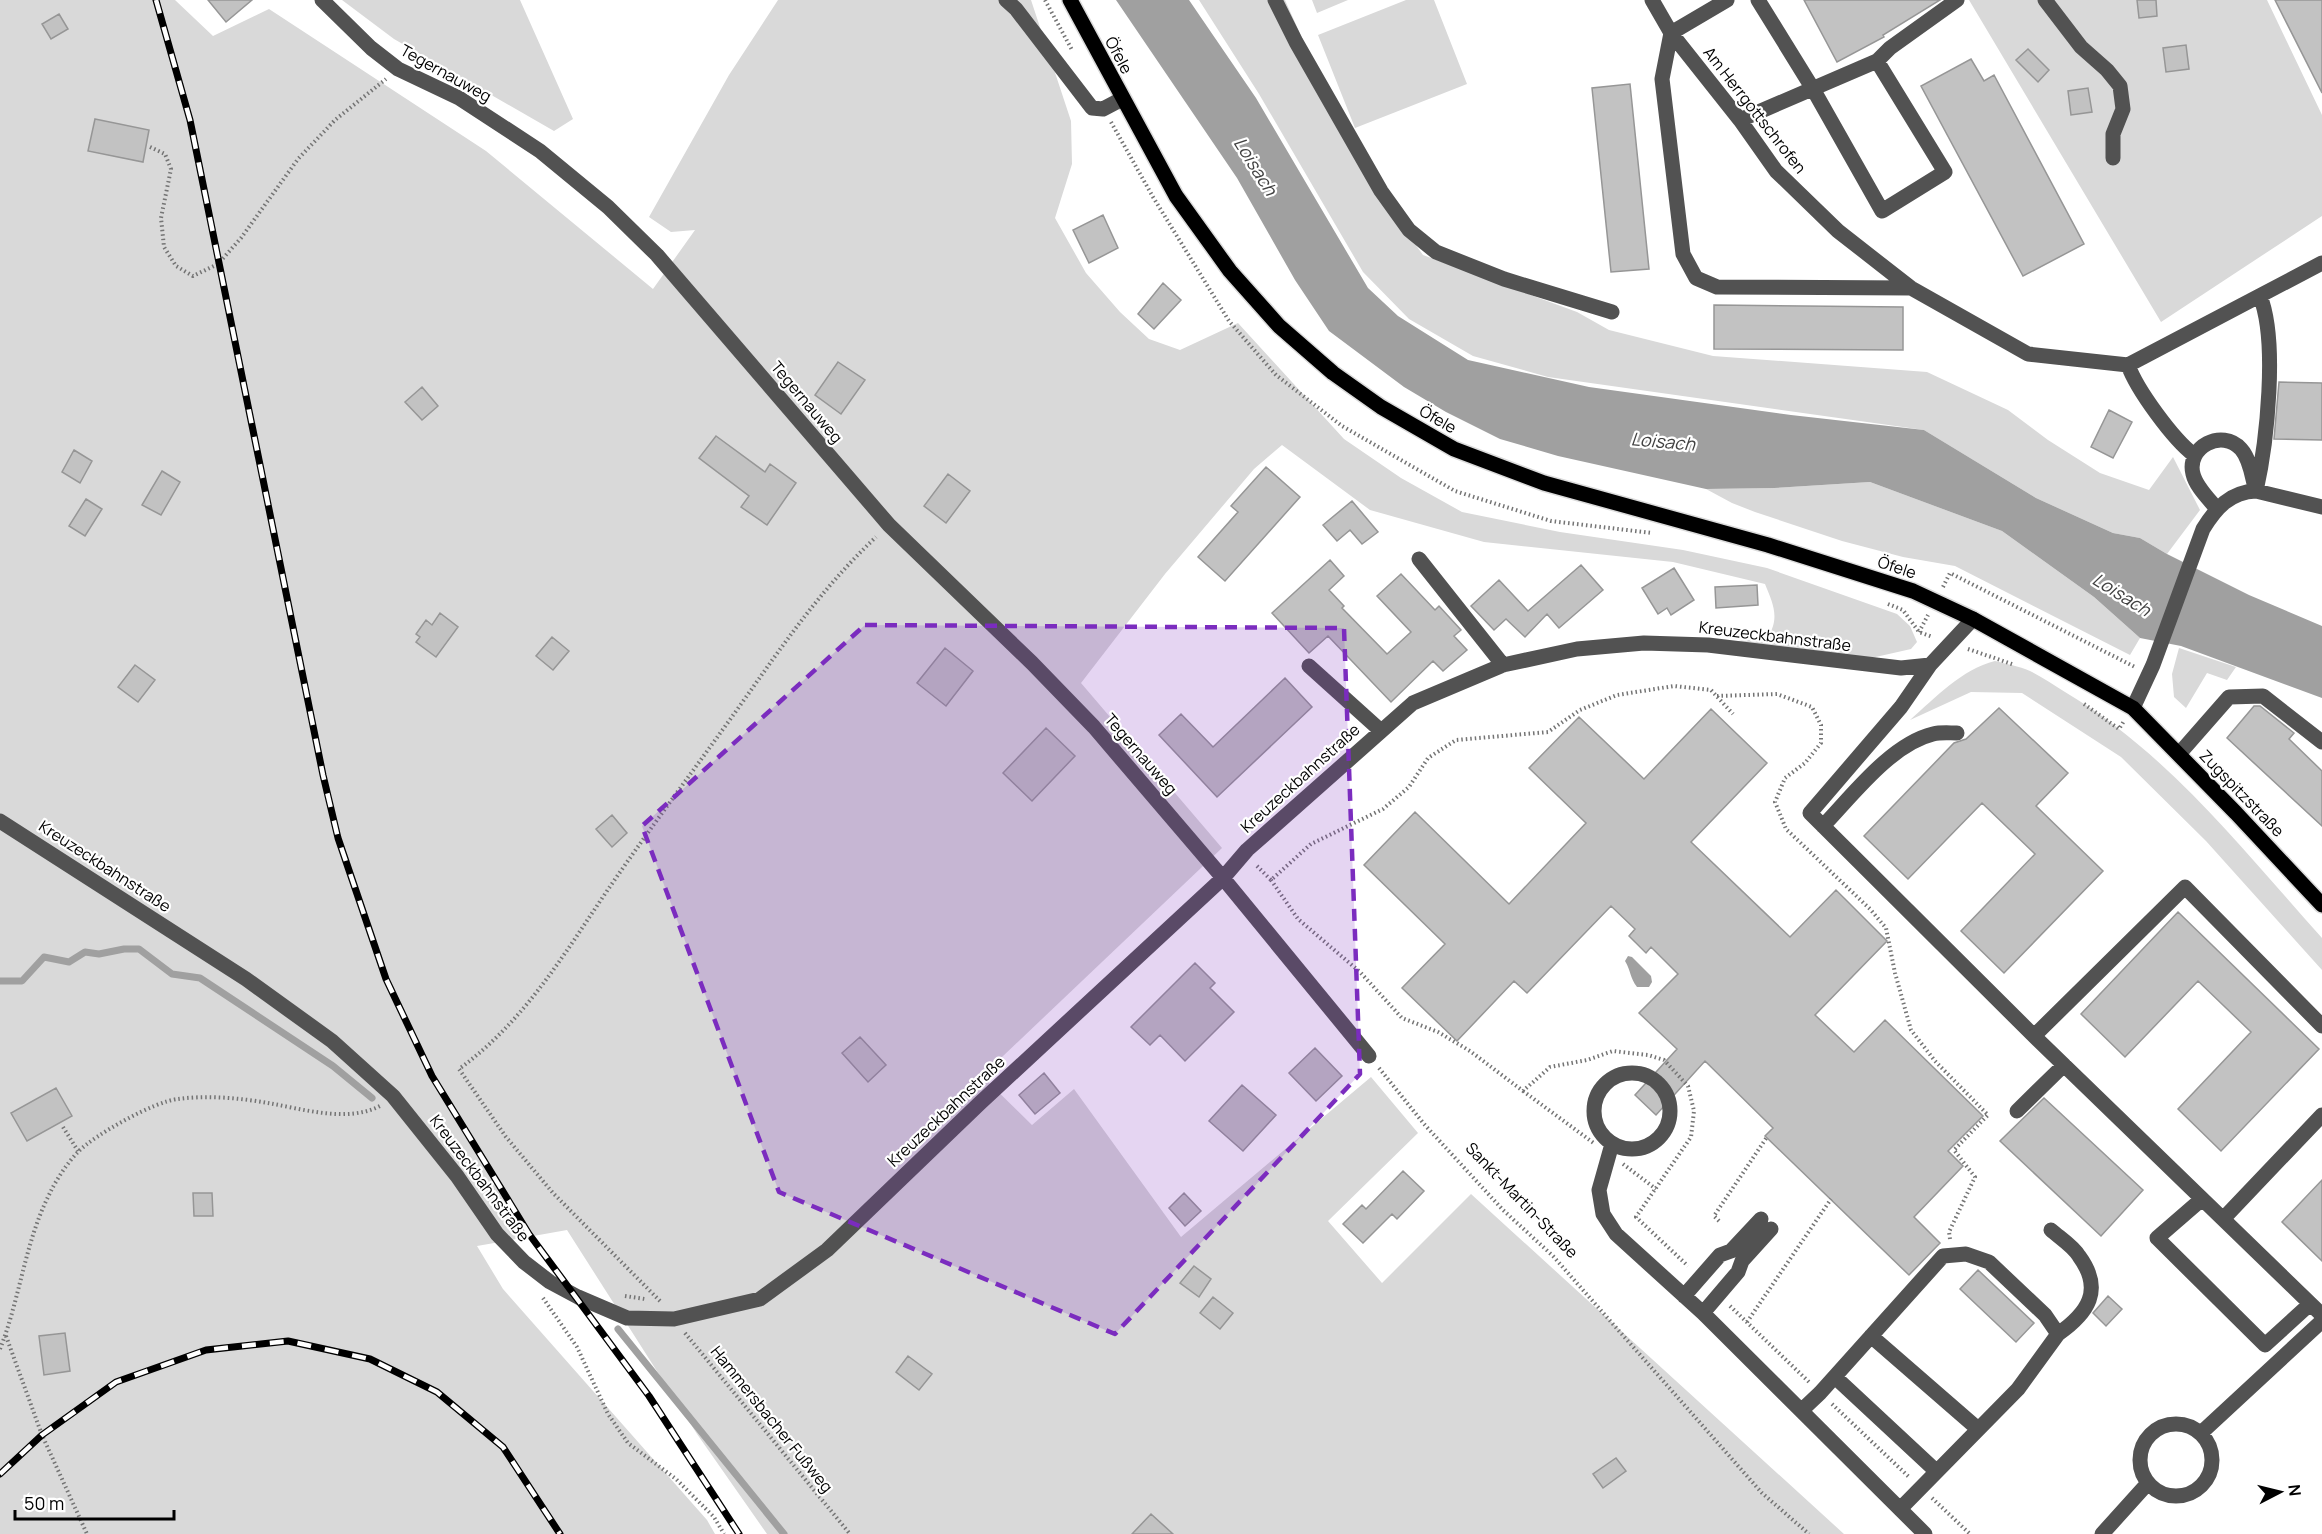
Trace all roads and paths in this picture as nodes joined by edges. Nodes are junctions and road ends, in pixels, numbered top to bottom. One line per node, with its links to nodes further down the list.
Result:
1 (322, 0): 14 (street, Tegernauweg)
2 (1006, 0): 17 (street)
3 (1045, 0): 12 (path)
4 (1070, 0): 16 (main road, Öfele)
5 (1275, 0): 24 (street)
6 (1652, 0): 11 (street, Am Herrgottschrofen)
7 (1727, 0): 11 (street)
8 (1758, 0): 15 (street)
9 (1957, 0): 13 (street)
10 (2046, 0): 20 (street)
11 (1671, 33): 18 (street, Am Herrgottschrofen); 22 (street)
12 (1077, 59)
13 (1877, 61): 15 (street); 15 (street)
14 (398, 69): 19 (path); 30 (street, Tegernauweg)
15 (1813, 89): 18 (street)
16 (1122, 99): 17 (street); 34 (main road, Öfele)
17 (1104, 109): 31 (path)
18 (1740, 120): 22 (street, Am Herrgottschrofen)
19 (150, 147)
20 (2113, 158)
21 (2322, 263): 23 (street)
22 (1911, 288): 25 (street, Am Herrgottschrofen)
23 (2260, 296): 25 (street); 27 (street)
24 (1612, 312)
25 (2128, 365): 26 (street)
26 (2194, 455): 27 (street); 29 (street)
27 (2256, 491): 28 (street); 29 (street)
28 (2322, 507)
29 (2217, 509): 42 (street)
30 (889, 525): 54 (street, Tegernauweg); 83 (path, Hammersbacher Fußweg)
31 (1654, 533)
32 (1419, 559): 38 (street)
33 (1882, 602): 36 (path)
34 (1936, 602): 35 (main road, Öfele); 36 (path); 42 (path)
35 (1973, 620): 37 (street); 45 (main road, Zugspitzstraße)
36 (1918, 632): 37 (path)
37 (1951, 644): 39 (street); 41 (path)
38 (1503, 665): 39 (street, Kreuzeckbahnstraße); 47 (street, Kreuzeckbahnstraße)
39 (1930, 665): 52 (street)
40 (1309, 666): 47 (street)
41 (2020, 667)
42 (2151, 670): 45 (street)
43 (1717, 696): 46 (path); 55 (path); 75 (path)
44 (2077, 699): 45 (path)
45 (2133, 708): 50 (main road, Zugspitzstraße)
46 (1733, 714)
47 (1380, 730): 53 (street, Kreuzeckbahnstraße)
48 (1957, 733): 52 (street)
49 (2322, 742): 50 (street)
50 (2179, 754): 56 (main road, Zugspitzstraße)
51 (0, 821): 62 (street, Kreuzeckbahnstraße)
52 (1823, 826): 58 (street)
53 (1245, 852): 54 (street, Kreuzeckbahnstraße); 55 (path)
54 (1223, 878): 59 (street); 83 (street, Kreuzeckbahnstraße)
55 (1271, 880): 61 (path)
56 (2322, 905)
57 (2322, 1026): 58 (street)
58 (2034, 1036): 60 (street)
59 (1369, 1056): 102 (path, Sankt-Martin-Straße)
60 (2064, 1065): 63 (street); 71 (street)
61 (1523, 1091): 67 (path); 69 (path)
62 (393, 1096): 68 (path); 83 (street, Kreuzeckbahnstraße)
63 (2017, 1111)
64 (2322, 1115): 72 (street)
65 (63, 1127): 68 (path)
66 (1767, 1137): 73 (path)
67 (1610, 1149): 67 (street); 69 (path); 79 (street)
68 (78, 1151): 87 (path)
69 (1656, 1189): 76 (path)
70 (1831, 1199): 84 (path)
71 (2202, 1199): 72 (street); 80 (street)
72 (2223, 1219): 80 (street)
73 (1719, 1221)
74 (2051, 1230): 86 (street)
75 (1952, 1255): 86 (street); 88 (street)
76 (1700, 1277): 78 (street); 79 (street)
77 (539, 1293): 100 (path)
78 (1718, 1294): 81 (street); 84 (path)
79 (1684, 1296): 81 (street)
80 (2310, 1304): 82 (street)
81 (1703, 1313): 92 (street)
82 (2322, 1315)
83 (674, 1319): 101 (path, Hammersbacher Fußweg)
84 (1747, 1322): 91 (path)
85 (2322, 1322): 94 (street)
86 (2058, 1334): 93 (street)
87 (5, 1336): 89 (path); 99 (path)
88 (1871, 1336): 90 (street); 93 (street)
89 (0, 1349)
90 (1835, 1377): 91 (street); 95 (street)
91 (1820, 1393): 92 (street); 97 (path)
92 (1802, 1410): 98 (street)
93 (1978, 1429): 95 (street)
94 (2201, 1433): 96 (street); 96 (street)
95 (1936, 1471): 97 (street)
96 (2148, 1483): 105 (street)
97 (1921, 1488): 98 (street); 104 (path)
98 (1900, 1509): 103 (street)
99 (87, 1534)
100 (724, 1534)
101 (850, 1534)
102 (1809, 1534)
103 (1925, 1534)
104 (1970, 1534)
105 (2102, 1534)

